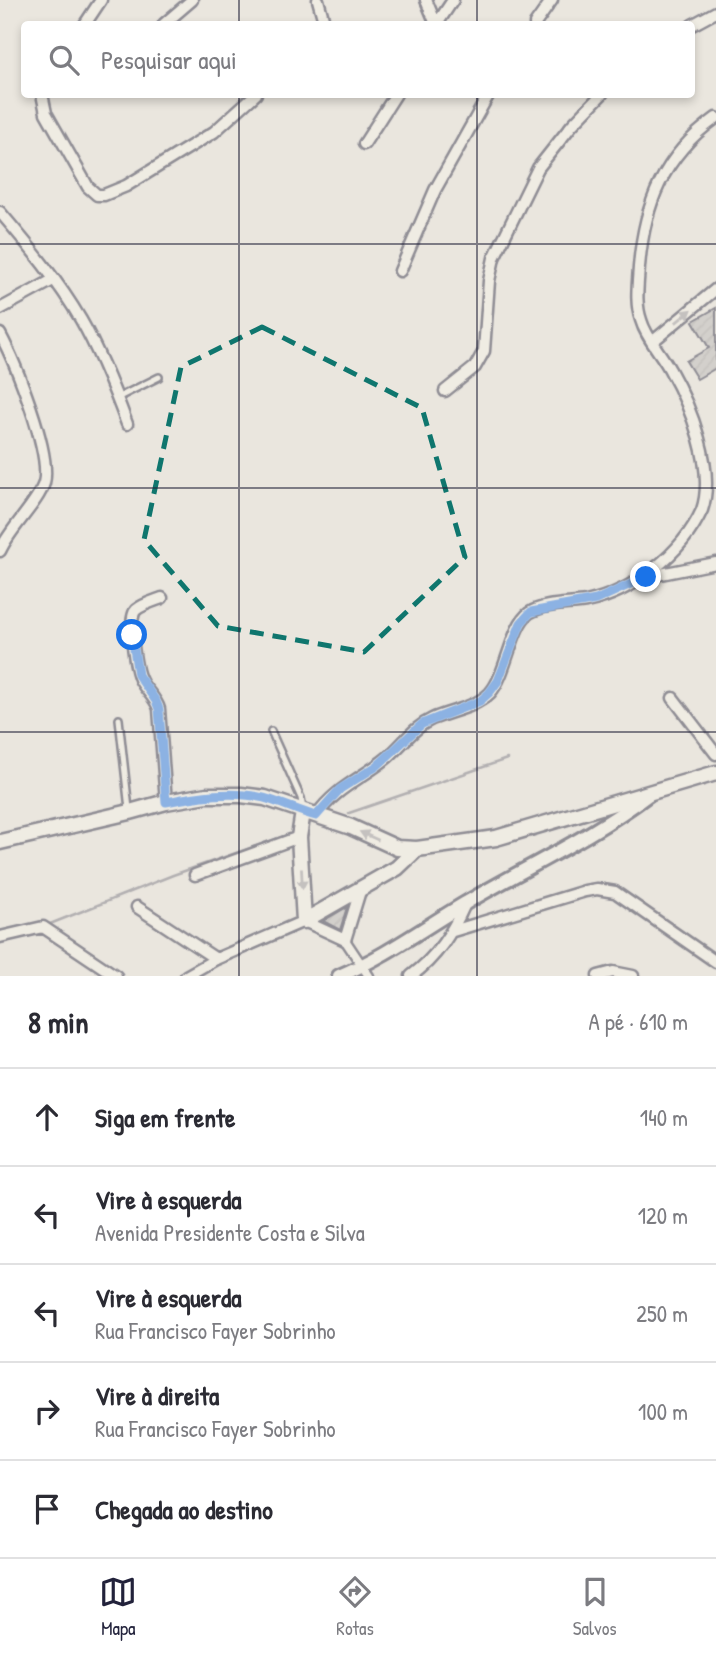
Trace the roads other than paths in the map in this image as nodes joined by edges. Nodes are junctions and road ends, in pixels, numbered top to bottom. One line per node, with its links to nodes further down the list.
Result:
1 (101, 0): 8 (street)
2 (192, 0): 9 (street)
3 (318, 0): 10 (street)
4 (426, 0): 11 (street)
5 (453, 0): 12 (street)
6 (550, 0): 13 (street)
7 (716, 12): 14 (street)
8 (87, 21)
9 (168, 21)
10 (322, 21)
11 (436, 21)
12 (439, 21)
13 (536, 21)
14 (695, 23)
15 (44, 98): 16 (street)
16 (252, 98)
17 (393, 98): 21 (street)
18 (487, 98): 23 (street)
19 (598, 98): 30 (street)
20 (716, 118): 28 (street)
21 (364, 144)
22 (0, 212): 24 (street)
23 (400, 271)
24 (53, 280): 26 (street); 31 (street)
25 (716, 289): 28 (street, one-way to 25)
26 (0, 309)
27 (0, 334): 33 (street)
28 (652, 342): 35 (street)
29 (159, 377): 31 (lane)
30 (445, 391)
31 (117, 398): 32 (street)
32 (127, 424)
33 (0, 551)
34 (716, 563): 35 (street)
35 (646, 577): 46 (street)
36 (162, 598): 43 (street)
37 (673, 698): 40 (street)
38 (119, 719): 45 (lane)
39 (271, 731): 46 (lane)
40 (716, 754)
41 (716, 773): 42 (main road)
42 (653, 791): 44 (main road); 48 (street)
43 (166, 802): 45 (main road); 46 (main road)
44 (595, 809): 48 (street); 52 (main road)
45 (130, 812): 50 (main road)
46 (310, 814): 47 (main road); 49 (main road)
47 (341, 824): 49 (main road); 51 (main road, one-way to 47)
48 (589, 835): 56 (street)
49 (299, 837): 54 (street); 58 (main road, one-way to 58)
50 (0, 842)
51 (397, 848): 52 (main road); 53 (main road)
52 (417, 849): 53 (main road)
53 (397, 868): 55 (main road)
54 (195, 875)
55 (360, 891): 58 (main road); 61 (street)
56 (465, 904): 59 (street); 64 (street)
57 (138, 907): 62 (street)
58 (304, 921): 61 (street); 62 (street)
59 (453, 931): 63 (street); 68 (street)
60 (0, 937): 65 (street)
61 (345, 940): 64 (street)
62 (216, 959): 66 (street)
63 (716, 962)
64 (366, 971): 67 (street)
65 (116, 976)
66 (187, 976)
67 (338, 976)
68 (411, 976)
69 (598, 976): 70 (street)
70 (633, 976)

